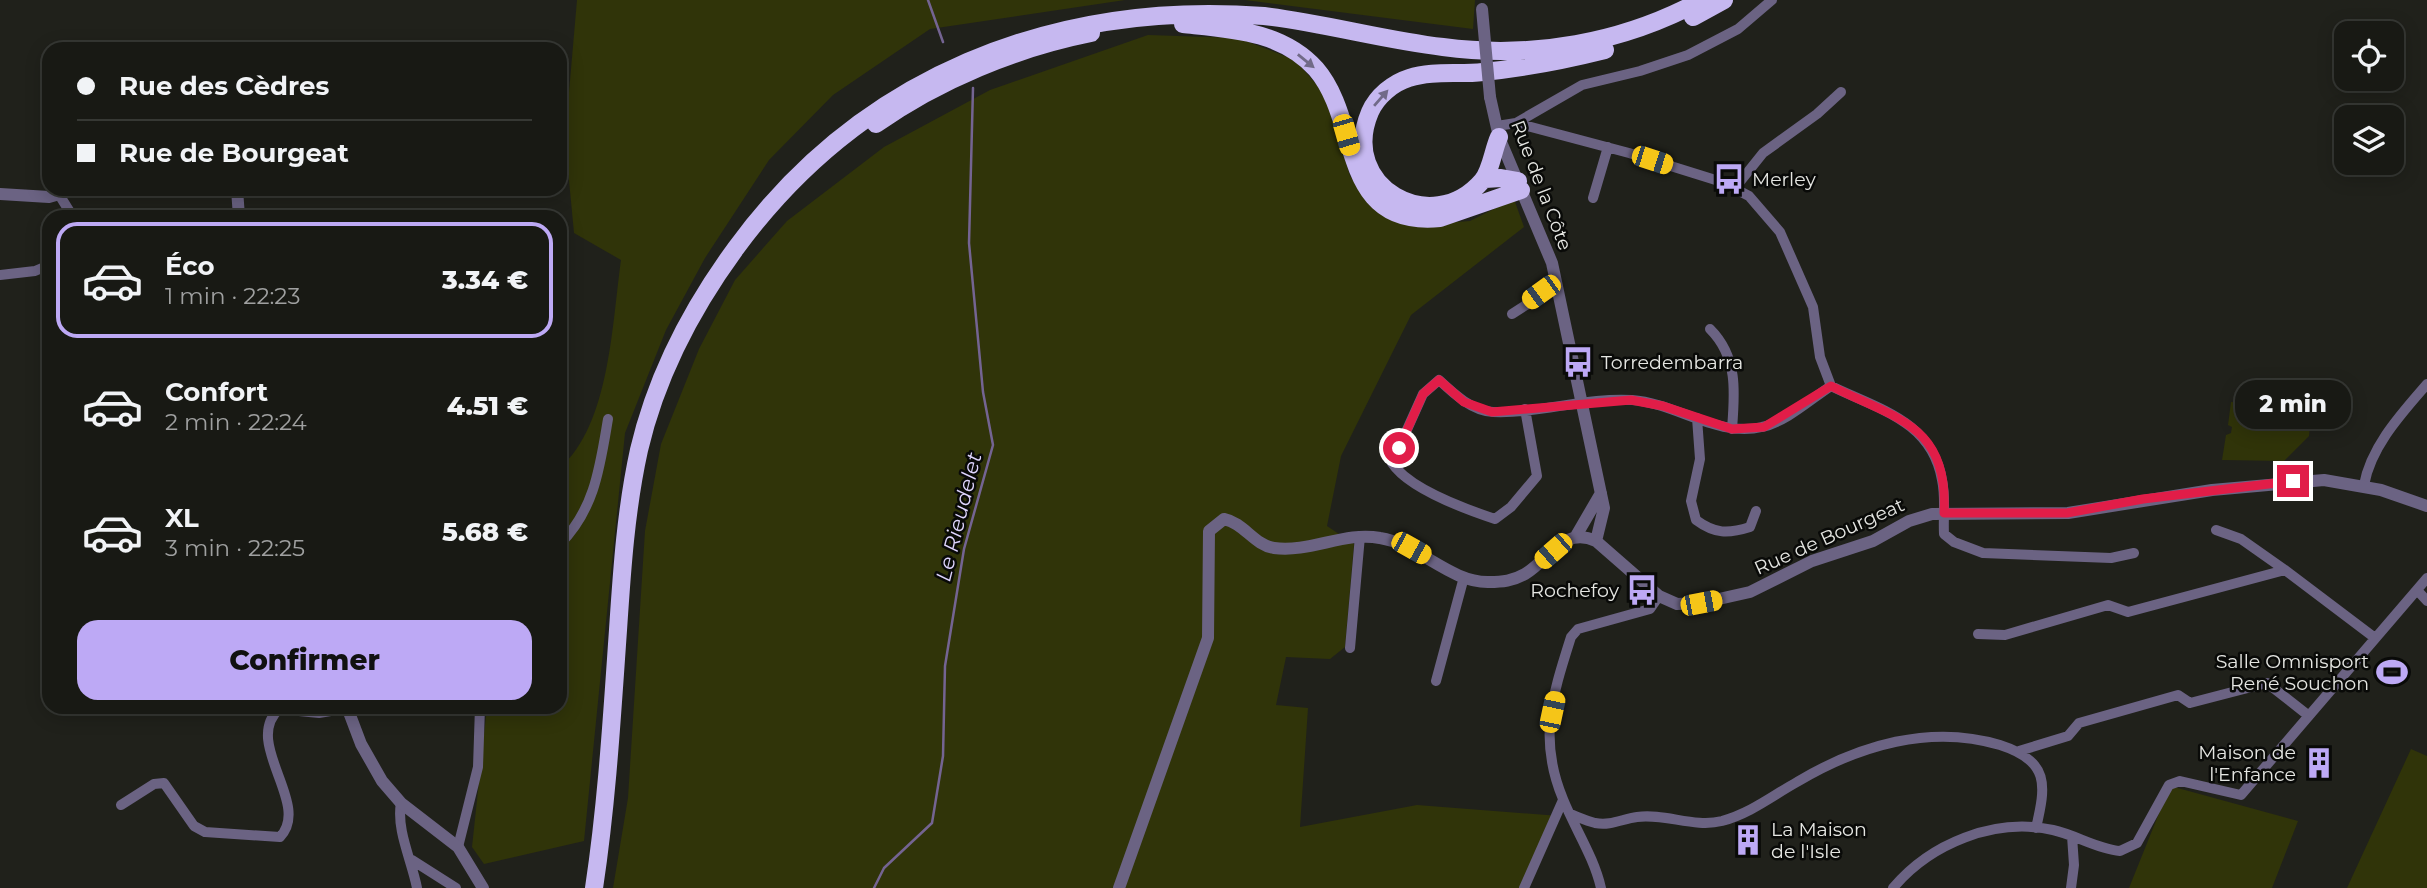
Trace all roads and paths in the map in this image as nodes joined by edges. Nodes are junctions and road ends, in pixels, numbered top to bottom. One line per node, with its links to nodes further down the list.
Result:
1 (1702, 0): 67 (highway)
2 (1715, 0): 6 (highway)
3 (1724, 0): 11 (highway, one-way to 3)
4 (1772, 0): 8 (street)
5 (1482, 5): 9 (street, Rue de la Côte, bridge)
6 (1173, 23): 12 (highway, one-way to 12); 68 (highway)
7 (1841, 92): 13 (street)
8 (1516, 123): 9 (street); 10 (street)
9 (1498, 131): 11 (highway); 12 (street, Rue de la Côte)
10 (1608, 147): 13 (street); 17 (street)
11 (1485, 179): 12 (highway)
12 (1519, 186): 21 (street, Rue de la Côte)
13 (1735, 188): 25 (street)
14 (0, 194): 15 (street)
15 (42, 195)
16 (60, 196): 18 (street)
17 (1593, 198)
18 (68, 210)
19 (42, 268): 20 (street)
20 (0, 275)
21 (1557, 285): 22 (street); 26 (street, Rue de la Côte)
22 (1511, 314)
23 (1710, 329): 30 (street)
24 (2427, 384): 31 (street)
25 (1831, 386): 30 (street); 35 (street)
26 (1582, 402): 27 (street); 28 (street); 32 (street, Rue de la Côte)
27 (1525, 409): 27 (street)
28 (1697, 418): 30 (street); 34 (street)
29 (608, 419): 37 (street)
30 (1732, 429)
31 (2364, 485): 33 (street, Rue de Bourgeat); 35 (street, Rue de Bourgeat)
32 (1601, 493): 39 (street); 40 (street, Rue de la Côte)
33 (2427, 506)
34 (1756, 511)
35 (1944, 513): 41 (street); 45 (street, Rue de Bourgeat)
36 (2216, 530): 42 (street)
37 (567, 535)
38 (1360, 536): 43 (street); 49 (street); 69 (street)
39 (1576, 536): 40 (street); 43 (street)
40 (1596, 541): 45 (street)
41 (2134, 553)
42 (2284, 570): 47 (street); 48 (street)
43 (1464, 578): 50 (street)
44 (2427, 578): 46 (street)
45 (1659, 596): 56 (street)
46 (2424, 597): 48 (street)
47 (1978, 634)
48 (2375, 638): 54 (street)
49 (1350, 648)
50 (1436, 681)
51 (273, 714): 58 (street)
52 (350, 714): 57 (street)
53 (480, 714): 62 (street)
54 (2309, 716): 55 (street); 61 (street)
55 (2019, 751): 59 (street); 60 (street)
56 (1563, 800): 59 (street); 70 (street)
57 (401, 803): 62 (street); 63 (street)
58 (121, 806)
59 (1570, 814): 71 (street)
60 (2036, 828): 61 (street); 72 (street)
61 (2072, 836): 73 (street)
62 (458, 847): 66 (street)
63 (412, 860): 64 (street); 65 (street)
64 (417, 888)
65 (456, 888)
66 (483, 888)
67 (594, 888)
68 (605, 888)
69 (1119, 888)
70 (1524, 888)
71 (1601, 888)
72 (1893, 888)
73 (2071, 888)

